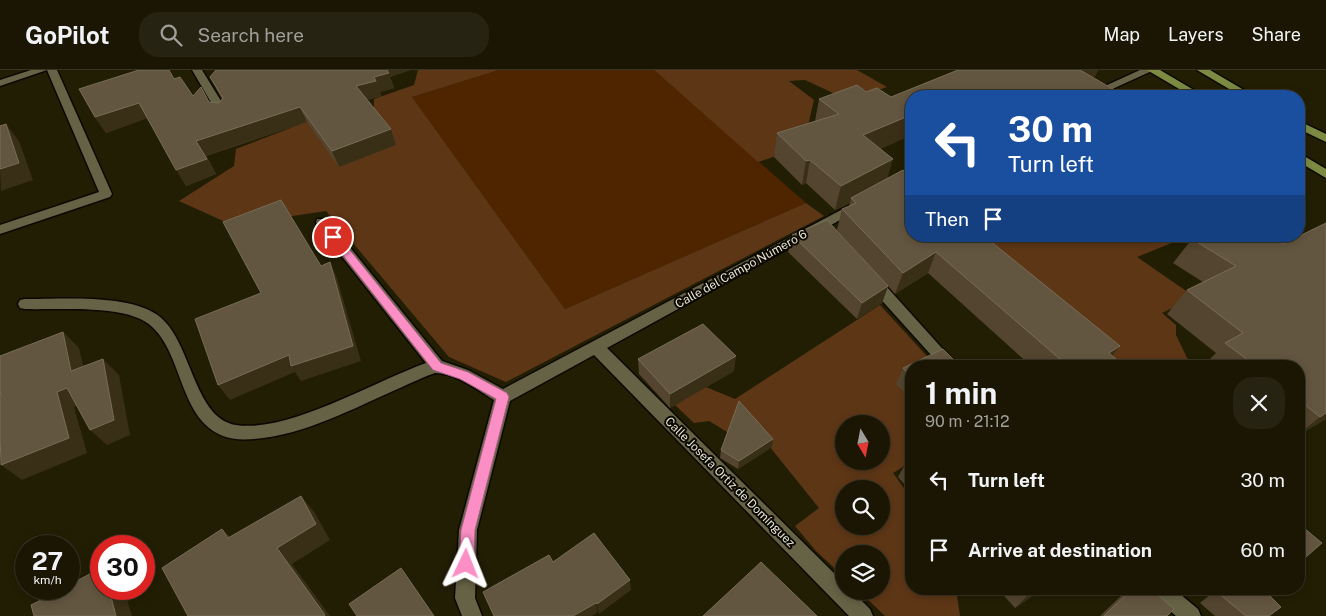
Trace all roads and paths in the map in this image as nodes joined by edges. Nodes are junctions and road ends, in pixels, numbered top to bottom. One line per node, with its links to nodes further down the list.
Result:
1 (42, 70): 6 (street)
2 (52, 70): 17 (street)
3 (197, 70): 10 (street)
4 (1150, 70): 7 (street); 8 (main road)
5 (1202, 70): 9 (main road)
6 (0, 83)
7 (1102, 90)
8 (1188, 90)
9 (1238, 90)
10 (223, 114)
11 (1305, 128): 12 (main road)
12 (1326, 140)
13 (1305, 161): 14 (main road)
14 (1326, 174)
15 (871, 198): 20 (street, Calle del Campo Número 6)
16 (322, 222): 22 (street)
17 (0, 230)
18 (860, 267): 21 (street)
19 (25, 304): 22 (street)
20 (596, 348): 23 (street, Calle del Campo Número 6); 26 (street, Calle Josefa Ortiz de Domínguez)
21 (945, 360)
22 (437, 366): 23 (street)
23 (503, 397): 25 (street)
24 (1167, 595): 27 (street)
25 (472, 616)
26 (863, 616)
27 (1191, 616)

